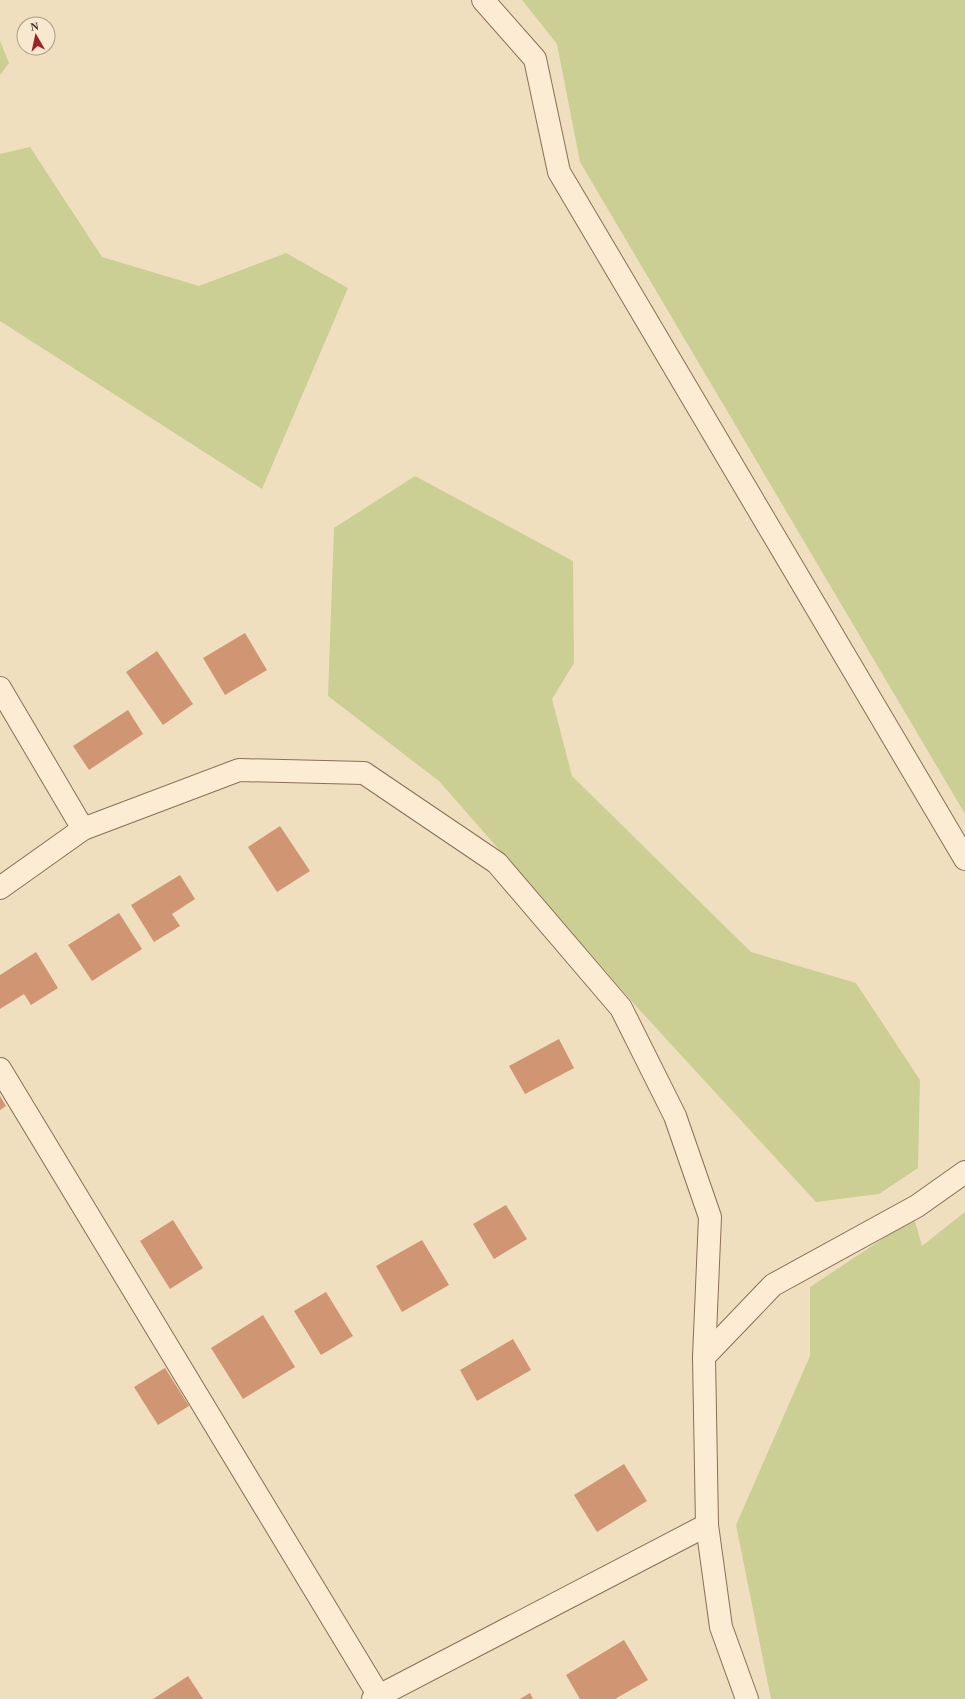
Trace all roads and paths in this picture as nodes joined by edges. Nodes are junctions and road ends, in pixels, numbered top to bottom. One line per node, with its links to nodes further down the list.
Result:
1 (483, 0): 4 (street)
2 (0, 688): 3 (street)
3 (83, 829): 5 (street); 8 (street)
4 (965, 859)
5 (0, 888)
6 (0, 1069): 10 (street)
7 (965, 1172): 8 (street)
8 (704, 1357): 9 (street)
9 (707, 1525): 10 (street); 11 (street)
10 (376, 1697)
11 (747, 1699)

